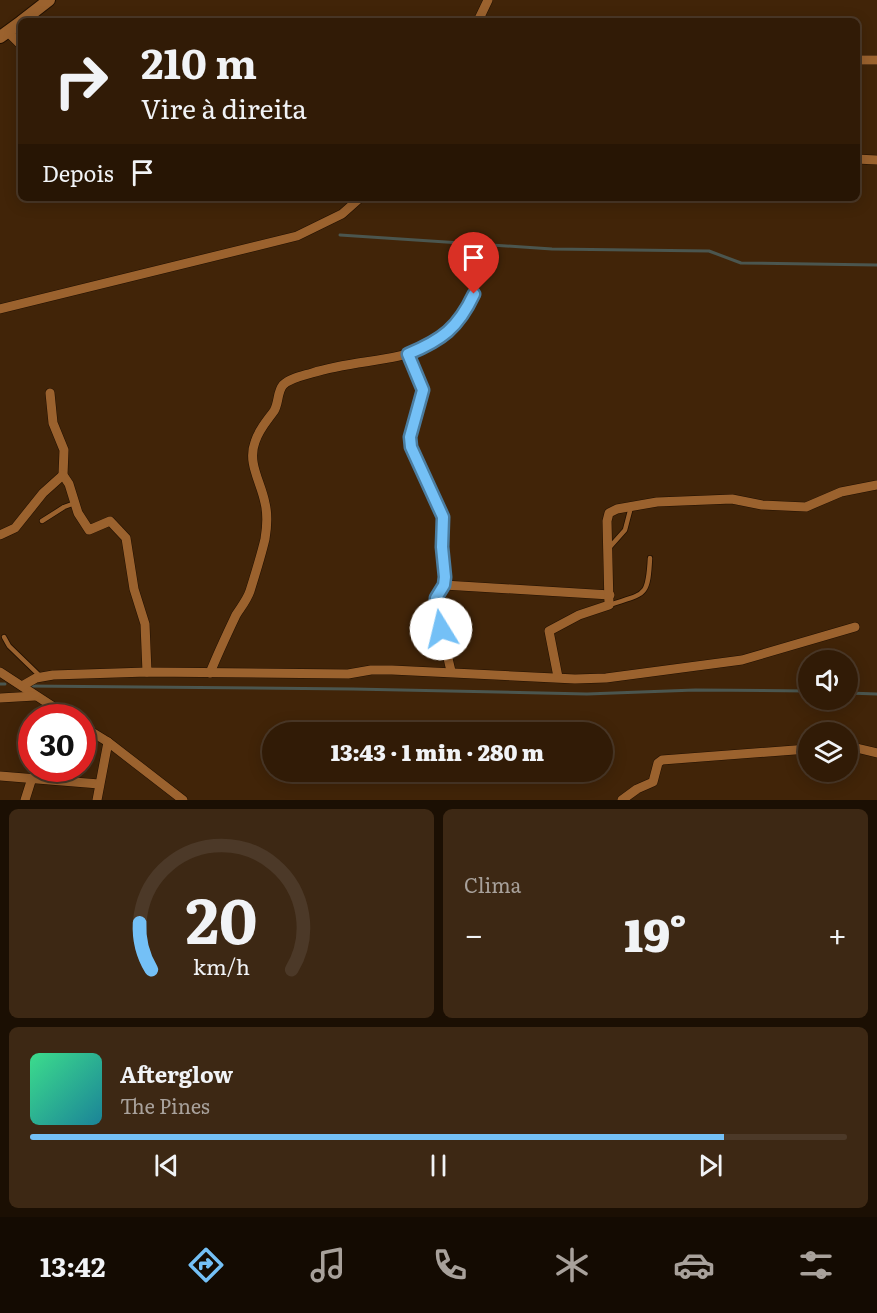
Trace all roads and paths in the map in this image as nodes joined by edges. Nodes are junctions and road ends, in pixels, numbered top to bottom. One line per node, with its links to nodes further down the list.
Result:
1 (49, 0): 3 (main road)
2 (488, 0): 4 (street)
3 (25, 18)
4 (479, 18)
5 (18, 23): 6 (main road)
6 (4, 34): 7 (street)
7 (18, 43)
8 (860, 60): 9 (street)
9 (877, 60)
10 (860, 159): 11 (street)
11 (877, 160)
12 (357, 201): 14 (street)
13 (474, 294): 15 (street)
14 (0, 309)
15 (408, 354): 25 (street); 32 (street)
16 (50, 393): 17 (street)
17 (63, 475): 19 (street); 22 (street)
18 (877, 485): 20 (street)
19 (75, 503): 21 (lane); 31 (street)
20 (631, 507): 23 (lane); 23 (street)
21 (42, 521)
22 (0, 535)
23 (609, 548): 26 (street)
24 (650, 558): 26 (lane)
25 (444, 585): 26 (street); 29 (street)
26 (610, 600): 34 (street)
27 (855, 627): 34 (street)
28 (4, 637): 33 (lane)
29 (451, 671): 32 (street); 34 (street)
30 (0, 672): 35 (street)
31 (147, 672): 32 (street); 33 (street)
32 (210, 673)
33 (41, 677): 35 (street)
34 (558, 677)
35 (22, 686): 36 (street)
36 (35, 696): 37 (street); 38 (street)
37 (0, 698)
38 (48, 704)
39 (96, 735): 40 (street)
40 (108, 742): 48 (street); 51 (street)
41 (858, 748): 43 (street)
42 (798, 750): 52 (street)
43 (877, 753)
44 (0, 776): 45 (street)
45 (18, 777)
46 (31, 782): 49 (street)
47 (77, 782): 48 (street)
48 (99, 784): 50 (street)
49 (25, 800)
50 (98, 800)
51 (183, 800)
52 (622, 800)

